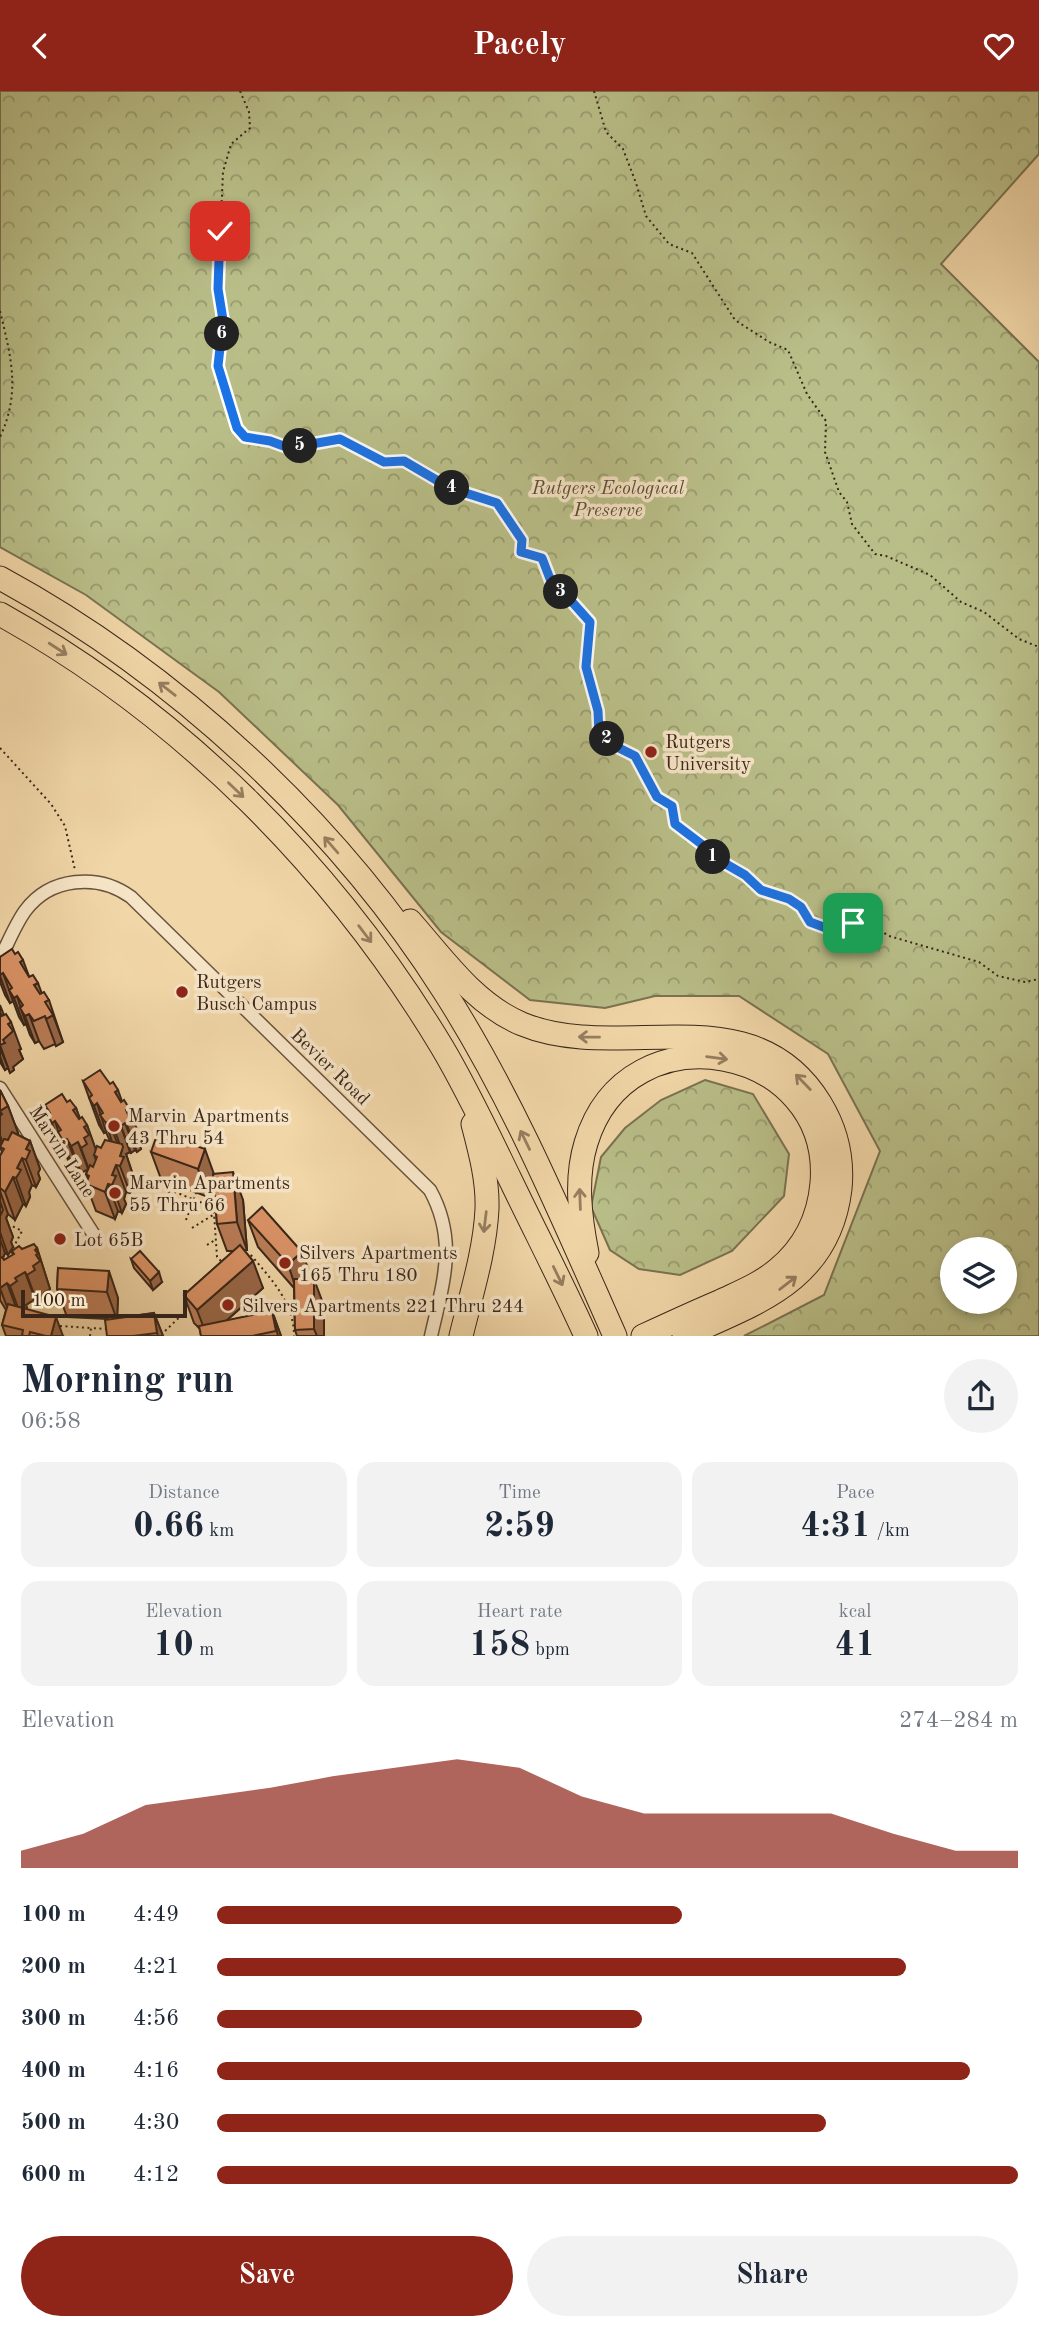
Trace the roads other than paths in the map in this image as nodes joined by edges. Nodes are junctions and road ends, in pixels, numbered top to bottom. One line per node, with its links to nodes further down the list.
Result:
1 (0, 578): 3 (highway, one-way to 1)
2 (0, 614): 5 (highway, one-way to 5)
3 (376, 896): 8 (highway, one-way to 3); 14 (highway, one-way to 3)
4 (0, 959): 9 (street, Bevier Road)
5 (463, 1083): 10 (highway, one-way to 10); 11 (highway, one-way to 11)
6 (0, 1088): 7 (street, Marvin Lane)
7 (94, 1235)
8 (597, 1295): 12 (highway); 13 (highway, one-way to 13)
9 (431, 1336)
10 (461, 1336)
11 (586, 1336)
12 (615, 1336)
13 (643, 1336)
14 (684, 1336)

